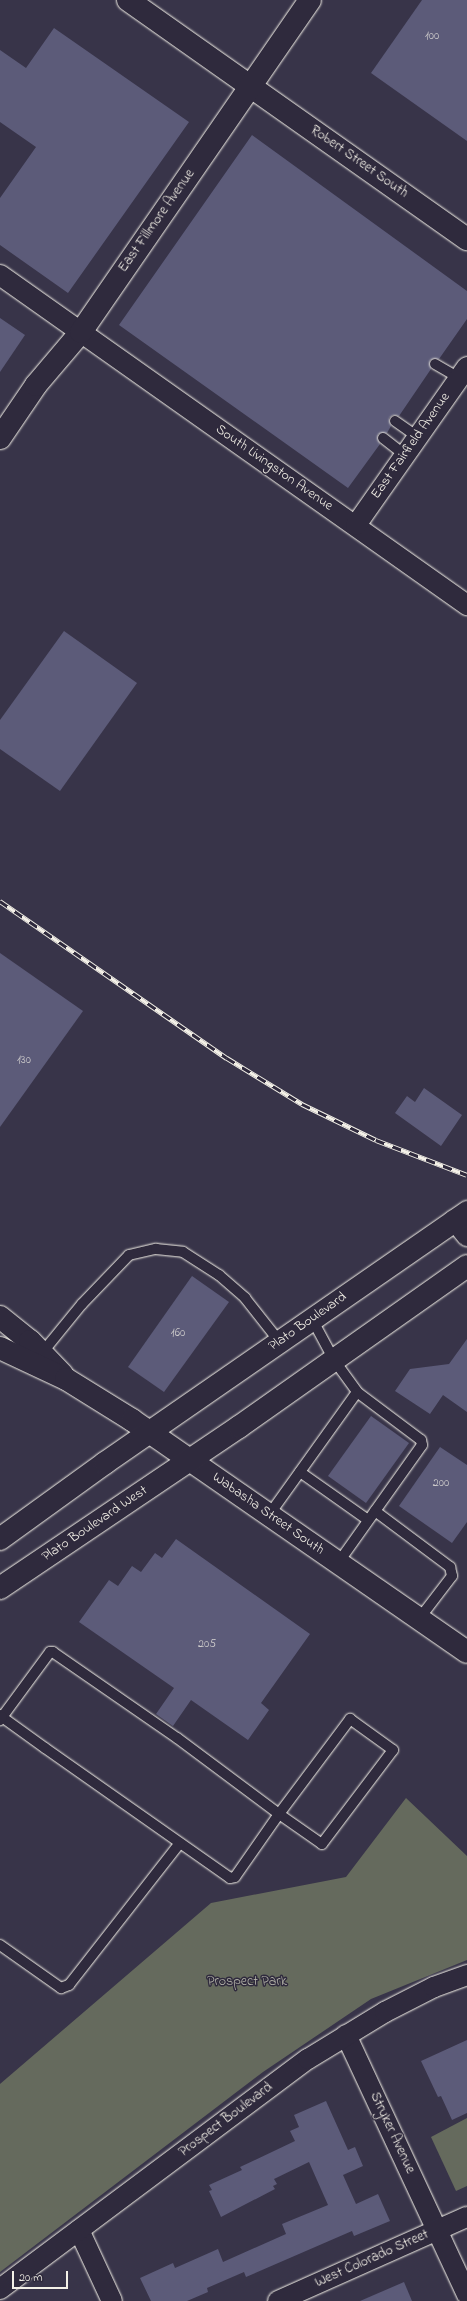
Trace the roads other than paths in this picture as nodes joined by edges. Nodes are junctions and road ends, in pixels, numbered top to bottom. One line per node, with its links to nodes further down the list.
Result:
1 (128, 0): 3 (main road, Robert Street South)
2 (310, 0): 3 (main road, East Fillmore Avenue)
3 (251, 86): 4 (main road, Robert Street South); 6 (main road, East Fillmore Avenue)
4 (467, 239)
5 (0, 275): 6 (street, South Livingston Avenue)
6 (81, 332): 11 (main road, East Fillmore Avenue); 14 (street, South Livingston Avenue)
7 (435, 364): 8 (lane)
8 (463, 373): 10 (street, East Fairfield Avenue)
9 (395, 421): 10 (lane)
10 (418, 437): 13 (street, East Fairfield Avenue)
11 (0, 438)
12 (383, 438): 13 (lane)
13 (405, 455): 14 (street, East Fairfield Avenue)
14 (356, 526): 15 (street, South Livingston Avenue)
15 (467, 605)
16 (463, 1222): 19 (main road, Plato Boulevard)
17 (467, 1266): 23 (main road)
18 (0, 1317): 22 (main road, Wabasha Street South)
19 (312, 1319): 20 (main road, Plato Boulevard); 23 (lane)
20 (279, 1341): 22 (lane); 26 (main road, Plato Boulevard)
21 (0, 1348): 24 (main road, Wabasha Street South)
22 (42, 1353): 24 (main road, Wabasha Street South)
23 (334, 1360): 25 (lane); 27 (main road)
24 (66, 1379): 26 (main road, Wabasha Street South)
25 (356, 1392): 28 (lane); 29 (lane)
26 (149, 1432): 27 (main road, Wabasha Street South); 32 (main road)
27 (190, 1460): 30 (main road, Wabasha Street South); 34 (main road, Plato Boulevard West)
28 (300, 1472): 30 (lane); 31 (lane)
29 (375, 1511): 31 (lane); 35 (lane)
30 (269, 1515): 33 (main road, Wabasha Street South)
31 (368, 1520): 33 (lane)
32 (0, 1539)
33 (338, 1563): 35 (main road, Wabasha Street South)
34 (0, 1588)
35 (419, 1619): 36 (main road, Wabasha Street South)
36 (465, 1648)
37 (1, 1717): 38 (lane); 39 (lane)
38 (279, 1814): 38 (lane); 39 (lane)
39 (180, 1843): 40 (lane)
40 (0, 1945)
41 (467, 1974): 42 (street, Prospect Boulevard)
42 (346, 2035): 44 (street, Prospect Boulevard); 45 (street, Stryker Avenue)
43 (467, 2217): 45 (street, West Colorado Street)
44 (80, 2230): 46 (street, Prospect Boulevard); 48 (street)
45 (437, 2231): 47 (street, Stryker Avenue); 49 (street, West Colorado Street)
46 (0, 2290)
47 (467, 2295)
48 (112, 2301)
49 (278, 2301)

